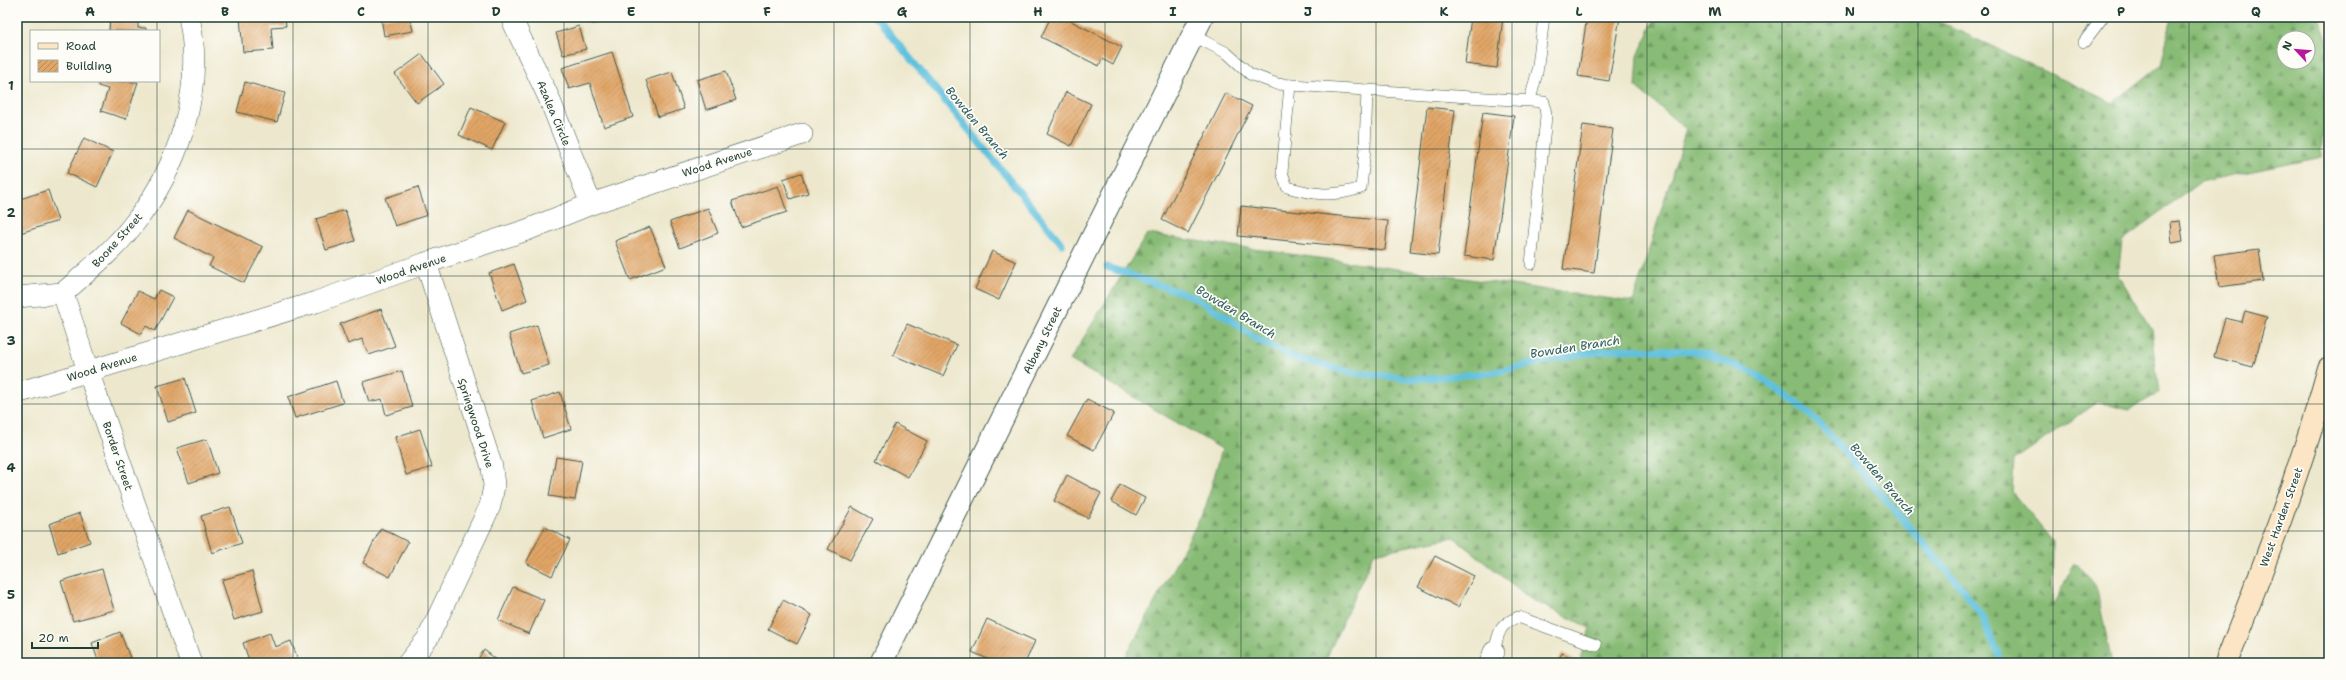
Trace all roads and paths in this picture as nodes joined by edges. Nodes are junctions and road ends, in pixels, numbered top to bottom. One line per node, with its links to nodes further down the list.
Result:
1 (189, 17): 14 (street, Boone Street)
2 (1544, 17): 9 (lane)
3 (2103, 17): 6 (lane)
4 (514, 24): 11 (street, Azalea Circle)
5 (1198, 27): 7 (lane); 23 (street, Albany Street)
6 (2084, 42)
7 (1290, 85): 8 (lane); 8 (lane)
8 (1367, 90): 9 (lane)
9 (1530, 100): 13 (lane)
10 (802, 134): 11 (street, Wood Avenue)
11 (591, 204): 12 (street, Wood Avenue)
12 (426, 263): 17 (street, Wood Avenue); 22 (street, Springwood Drive)
13 (1530, 264)
14 (63, 293): 15 (street); 17 (street, Border Street)
15 (17, 297)
16 (2329, 368): 24 (main road, West Harden Street)
17 (88, 371): 18 (street, Wood Avenue); 21 (street, Border Street)
18 (17, 393)
19 (1596, 646): 20 (lane)
20 (1492, 658)
21 (191, 663)
22 (408, 663)
23 (881, 663)
24 (2226, 663)

